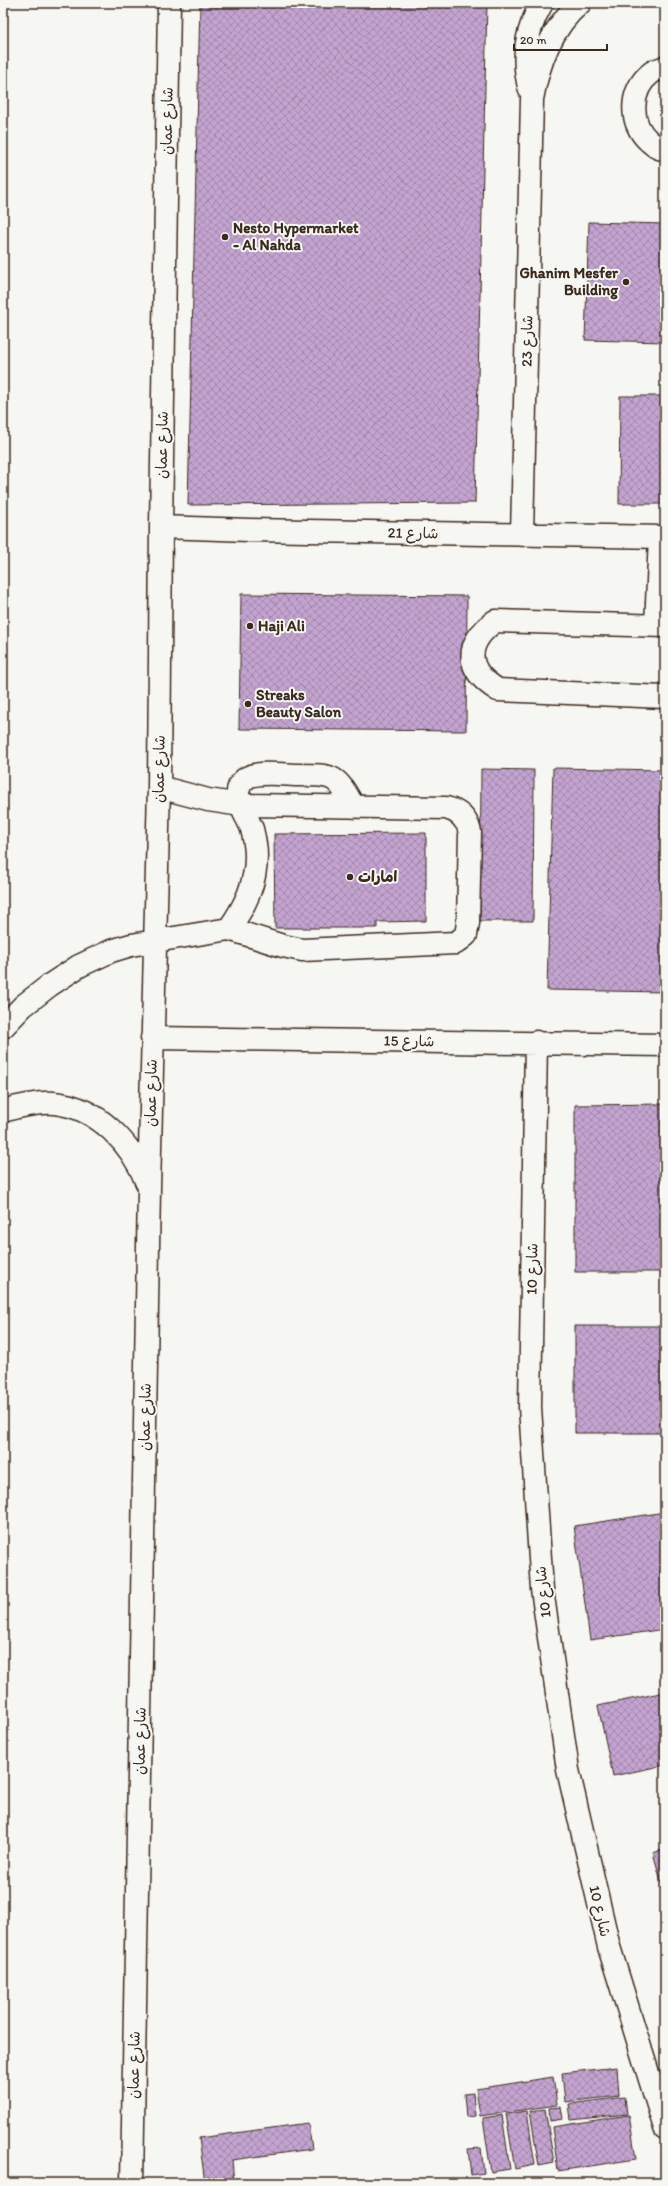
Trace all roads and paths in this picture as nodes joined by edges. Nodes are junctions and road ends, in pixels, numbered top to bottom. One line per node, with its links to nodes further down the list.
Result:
1 (169, 3): 7 (street, شارع عمان)
2 (542, 3): 5 (street, شارع 23)
3 (580, 3): 5 (street, شارع 23)
4 (665, 67): 6 (street)
5 (532, 99): 8 (street, شارع 23)
6 (665, 149)
7 (161, 527): 8 (street, شارع 21); 12 (street, شارع عمان)
8 (522, 535): 9 (street, شارع 21)
9 (663, 537): 10 (street)
10 (660, 625): 11 (street)
11 (665, 697)
12 (159, 787): 13 (street); 16 (street, شارع عمان)
13 (241, 805): 14 (street); 14 (street); 15 (street)
14 (354, 807): 15 (street)
15 (229, 929): 16 (street)
16 (154, 941): 17 (street); 18 (street, شارع عمان)
17 (3, 1027)
18 (152, 1038): 19 (street, شارع 15); 22 (street, شارع عمان)
19 (536, 1042): 20 (street, شارع 15); 23 (street, شارع 10)
20 (665, 1045)
21 (3, 1111): 22 (street)
22 (149, 1189): 24 (street, شارع عمان)
23 (665, 2128)
24 (132, 2183)

